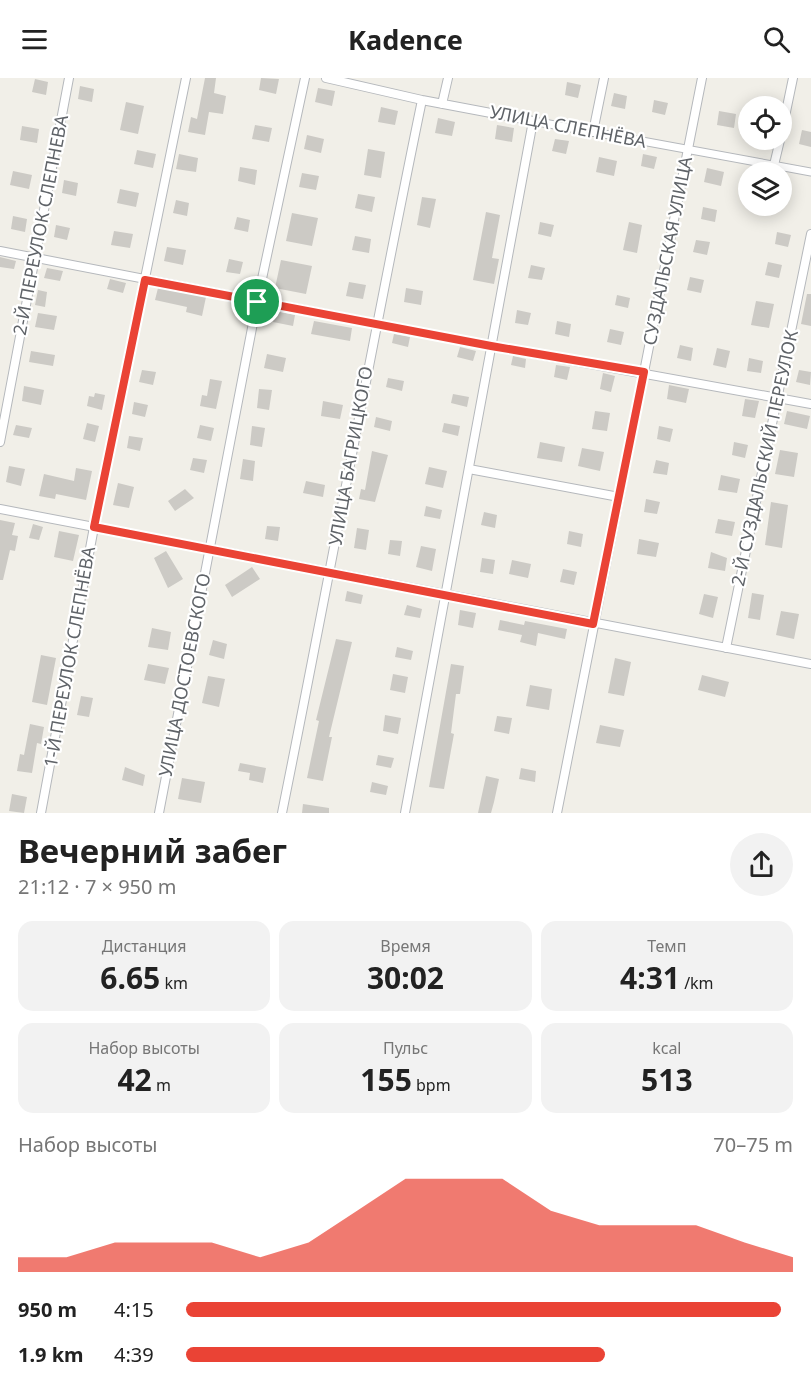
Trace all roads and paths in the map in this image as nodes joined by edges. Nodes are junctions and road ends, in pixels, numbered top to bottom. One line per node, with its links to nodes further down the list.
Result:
1 (69, 78): 20 (street, 2-Й ПЕРЕУЛОК СЛЕПНЕВА)
2 (186, 78): 21 (street, 1-Й ПЕРЕУЛОК СЛЕПНЁВА)
3 (304, 78): 22 (street, УЛИЦА ДОСТОЕВСКОГО)
4 (326, 78): 10 (street, УЛИЦА СЛЕПНЁВА)
5 (448, 78): 11 (street)
6 (604, 78): 13 (street)
7 (702, 78): 14 (street, СУЗДАЛЬСКАЯ УЛИЦА)
8 (793, 78): 9 (street)
9 (789, 96)
10 (422, 100): 11 (street, УЛИЦА СЛЕПНЁВА); 23 (street, УЛИЦА БАГРИЦКОГО)
11 (442, 104): 12 (street, УЛИЦА СЛЕПНЁВА)
12 (533, 121): 13 (street, УЛИЦА СЛЕПНЁВА); 24 (street)
13 (593, 132): 14 (street, УЛИЦА СЛЕПНЁВА)
14 (688, 150): 15 (street, УЛИЦА СЛЕПНЁВА); 25 (street, СУЗДАЛЬСКАЯ УЛИЦА)
15 (757, 162)
16 (792, 168): 17 (street, УЛИЦА СЛЕПНЁВА)
17 (811, 172)
18 (811, 234): 26 (street, 2-Й СУЗДАЛЬСКИЙ ПЕРЕУЛОК)
19 (0, 251): 20 (street)
20 (34, 258): 21 (street); 28 (street, 2-Й ПЕРЕУЛОК СЛЕПНЕВА)
21 (145, 280): 22 (street); 32 (street, 1-Й ПЕРЕУЛОК СЛЕПНЁВА)
22 (257, 302): 23 (street); 33 (street, УЛИЦА ДОСТОЕВСКОГО)
23 (375, 324): 24 (street); 34 (street, УЛИЦА БАГРИЦКОГО)
24 (491, 346): 25 (street); 29 (street)
25 (644, 372): 26 (street); 30 (street, СУЗДАЛЬСКАЯ УЛИЦА)
26 (778, 398): 27 (street); 37 (street, 2-Й СУЗДАЛЬСКИЙ ПЕРЕУЛОК)
27 (811, 404)
28 (0, 442)
29 (469, 469): 30 (street); 35 (street)
30 (619, 497): 36 (street, СУЗДАЛЬСКАЯ УЛИЦА)
31 (0, 509): 32 (street)
32 (94, 527): 33 (street); 39 (street, 1-Й ПЕРЕУЛОК СЛЕПНЁВА)
33 (210, 549): 34 (street); 40 (street, УЛИЦА ДОСТОЕВСКОГО)
34 (330, 573): 35 (street); 41 (street, УЛИЦА БАГРИЦКОГО)
35 (446, 595): 36 (street); 42 (street)
36 (593, 624): 37 (street); 43 (street, СУЗДАЛЬСКАЯ УЛИЦА)
37 (726, 648): 38 (street)
38 (811, 664)
39 (41, 813)
40 (159, 813)
41 (282, 813)
42 (405, 813)
43 (557, 813)

